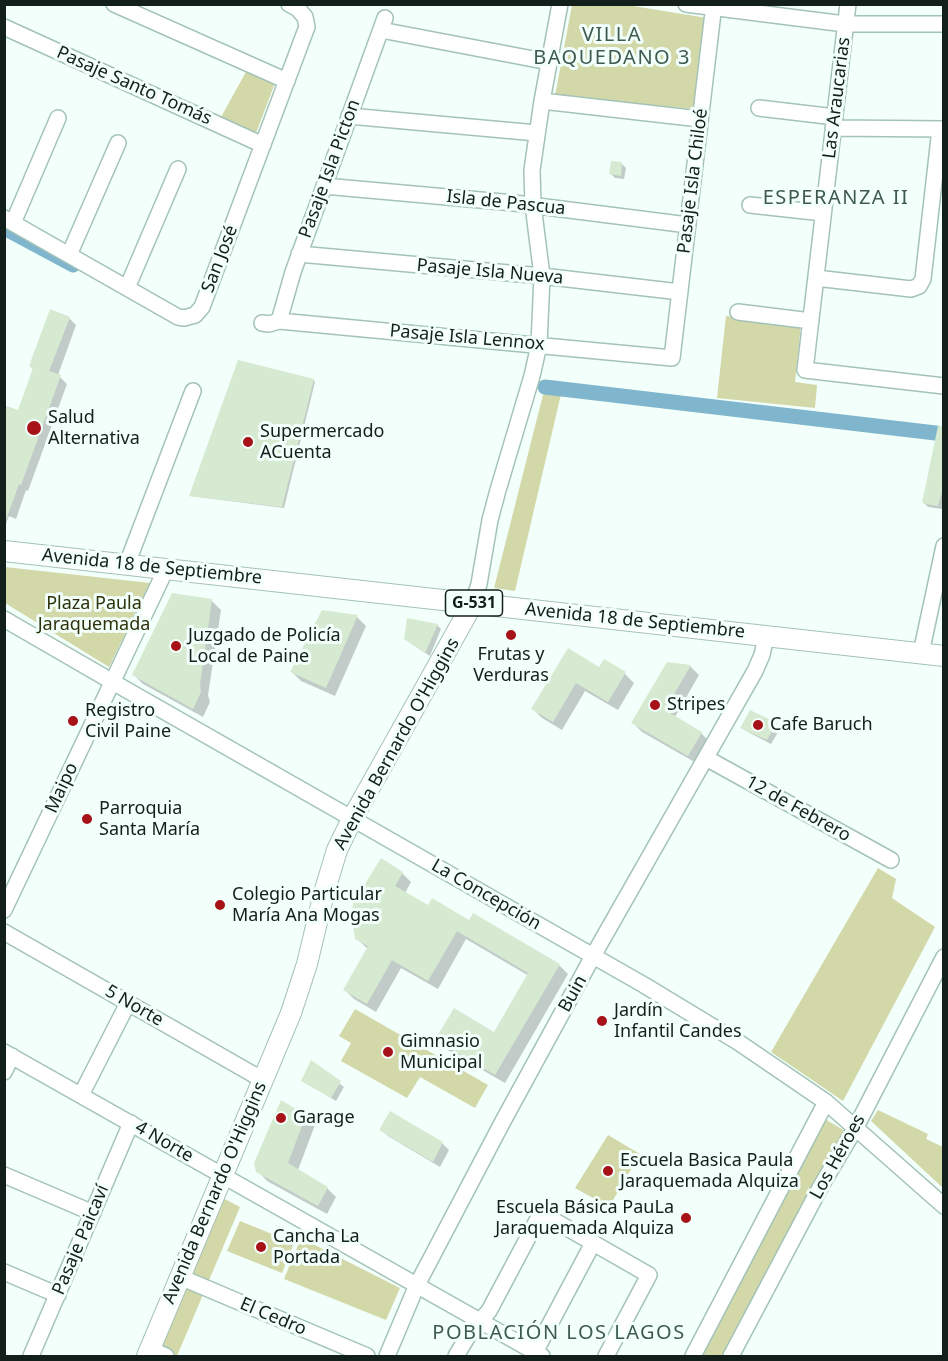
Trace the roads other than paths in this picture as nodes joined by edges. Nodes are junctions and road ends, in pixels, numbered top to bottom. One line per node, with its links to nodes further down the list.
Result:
1 (114, 4): 11 (street)
2 (289, 4): 11 (street, San José)
3 (560, 4): 10 (street, Avenida Bernardo O'Higgins)
4 (686, 4): 6 (street)
5 (848, 4): 7 (street, Las Araucarias)
6 (713, 7): 7 (street); 16 (street, Pasaje Isla Chiloé)
7 (845, 24): 8 (street); 17 (street, Las Araucarias)
8 (944, 24)
9 (4, 27): 21 (street, Pasaje Santo Tomás)
10 (549, 62): 12 (street, Avenida Bernardo O'Higgins); 14 (street, Pasaje Isla Picton)
11 (287, 81): 21 (street, San José)
12 (542, 101): 16 (street); 19 (street, Avenida Bernardo O'Higgins)
13 (759, 108): 17 (street)
14 (349, 116): 19 (street); 23 (street, Pasaje Isla Picton)
15 (58, 118): 27 (street)
16 (700, 119): 28 (street, Pasaje Isla Chiloé)
17 (834, 122): 18 (street); 26 (street, Las Araucarias)
18 (942, 129): 32 (street)
19 (537, 133): 24 (street, Avenida Bernardo O'Higgins)
20 (118, 143): 30 (street)
21 (263, 145): 33 (street, San José)
22 (178, 169): 33 (street)
23 (324, 186): 24 (street, Isla de Pascua); 29 (street, Pasaje Isla Picton)
24 (533, 205): 28 (street, Isla de Pascua); 31 (street, Avenida Bernardo O'Higgins)
25 (750, 205): 26 (street)
26 (824, 213): 32 (street, Las Araucarias)
27 (9, 221): 30 (street, San José)
28 (688, 225): 34 (street, Pasaje Isla Chiloé)
29 (299, 254): 31 (street, Pasaje Isla Nueva); 36 (street, Pasaje Isla Picton)
30 (69, 255): 33 (street, San José)
31 (542, 276): 34 (street, Pasaje Isla Nueva); 39 (street, Avenida Bernardo O'Higgins)
32 (816, 278): 37 (street, Las Araucarias)
33 (127, 288)
34 (680, 292): 40 (street, Pasaje Isla Chiloé)
35 (738, 312): 37 (street)
36 (279, 321): 38 (street, Pasaje Isla Lennox); 39 (street, Pasaje Isla Lennox)
37 (811, 321): 41 (street, Las Araucarias)
38 (262, 323)
39 (539, 345): 40 (street, Pasaje Isla Lennox); 47 (street, Avenida Bernardo O'Higgins)
40 (672, 358)
41 (944, 386)
42 (193, 391): 45 (street)
43 (944, 546): 50 (street)
44 (4, 551): 45 (main road, Avenida 18 de Septiembre / G-531)
45 (127, 564): 46 (main road, Avenida 18 de Septiembre / G-531)
46 (166, 569): 47 (main road, Avenida 18 de Septiembre / G-531); 52 (street, Maipo)
47 (473, 603): 49 (main road, Avenida 18 de Septiembre / G-531); 54 (main road, Avenida Bernardo O'Higgins)
48 (4, 619): 52 (street, La Concepción)
49 (766, 636): 50 (main road, Avenida 18 de Septiembre / G-531); 53 (street, Buin)
50 (921, 653): 51 (main road, Avenida 18 de Septiembre / G-531)
51 (944, 656)
52 (112, 682): 54 (street, La Concepción); 56 (street, Maipo)
53 (706, 758): 55 (street, 12 de Febrero); 58 (street, Buin)
54 (352, 819): 58 (street, La Concepción); 63 (main road, Avenida Bernardo O'Higgins)
55 (891, 860)
56 (4, 910)
57 (4, 932): 60 (street, 5 Norte)
58 (593, 956): 65 (street, La Concepción); 75 (street, Buin)
59 (944, 957): 67 (street, Los Héroes)
60 (128, 1003): 63 (street, 5 Norte); 64 (street)
61 (8, 1054): 62 (street); 64 (street, 4 Norte)
62 (4, 1072)
63 (263, 1080): 69 (main road, Avenida Bernardo O'Higgins)
64 (81, 1095): 66 (street, 4 Norte)
65 (826, 1102): 67 (street, La Concepción); 85 (street, Los Héroes)
66 (131, 1123): 69 (street, 4 Norte); 71 (street, Pasaje Paicaví)
67 (856, 1127): 70 (street, La Concepción); 86 (street, Los Héroes)
68 (4, 1175): 71 (street)
69 (223, 1175): 74 (main road, Avenida Bernardo O'Higgins); 75 (street, 4 Norte)
70 (944, 1206)
71 (93, 1213): 76 (street, Pasaje Paicaví)
72 (593, 1243): 77 (street); 79 (street); 84 (street)
73 (4, 1272): 76 (street)
74 (180, 1277): 78 (main road, Avenida Bernardo O'Higgins); 81 (street, El Cedro)
75 (417, 1285): 77 (street, 4 Norte); 82 (street, Buin)
76 (58, 1295): 80 (street, Pasaje Paicaví)
77 (480, 1321): 79 (street, 4 Norte); 83 (street)
78 (154, 1354)
79 (536, 1355)
80 (32, 1356)
81 (367, 1356)
82 (387, 1356)
83 (456, 1356)
84 (606, 1356)
85 (693, 1356)
86 (731, 1356)

